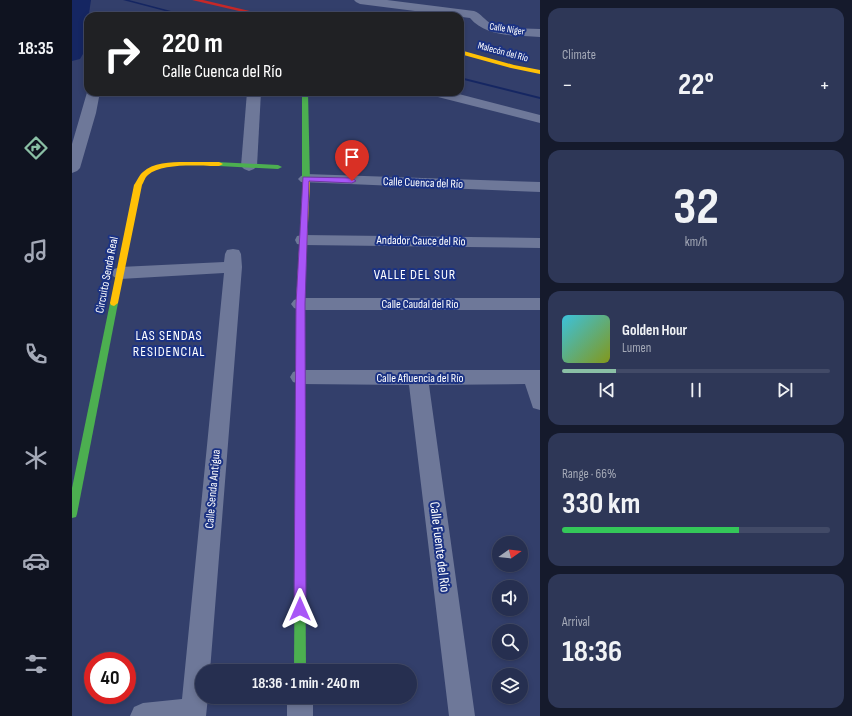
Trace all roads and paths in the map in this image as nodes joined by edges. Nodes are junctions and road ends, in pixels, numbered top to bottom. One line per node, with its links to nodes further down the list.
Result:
1 (195, 0): 4 (street)
2 (476, 0): 7 (street)
3 (367, 1): 5 (street, Calle Níger)
4 (250, 12)
5 (451, 12)
6 (464, 14): 7 (street, Calle Níger)
7 (474, 15): 8 (street, Calle Níger)
8 (540, 33)
9 (464, 53): 10 (street, Malecón del Río)
10 (540, 72)
11 (92, 96): 18 (street)
12 (254, 96): 16 (street)
13 (305, 96): 19 (street)
14 (450, 96): 15 (street)
15 (540, 120)
16 (249, 166): 17 (street, Circuito Senda Real); 23 (street, Circuito Senda Real)
17 (278, 167)
18 (72, 168)
19 (306, 179): 20 (street, Calle Cuenca del Río); 21 (street)
20 (540, 187)
21 (303, 240): 22 (street, Andador Cauce del Río); 24 (street)
22 (540, 243)
23 (120, 273): 30 (street, Circuito Senda Real); 33 (street, Calle Senda Antigua)
24 (300, 304): 25 (street, Calle Caudal del Río); 27 (street)
25 (540, 304)
26 (537, 377): 28 (street, Calle Afluencia del Río); 29 (street)
27 (300, 378): 28 (street, Calle Afluencia del Río); 31 (street)
28 (418, 378): 36 (street, Calle Fuente del Río)
29 (540, 403)
30 (72, 514)
31 (300, 664)
32 (300, 704): 35 (street)
33 (193, 713): 34 (street, Calle Senda Antigua)
34 (143, 716)
35 (300, 716)
36 (462, 716)

